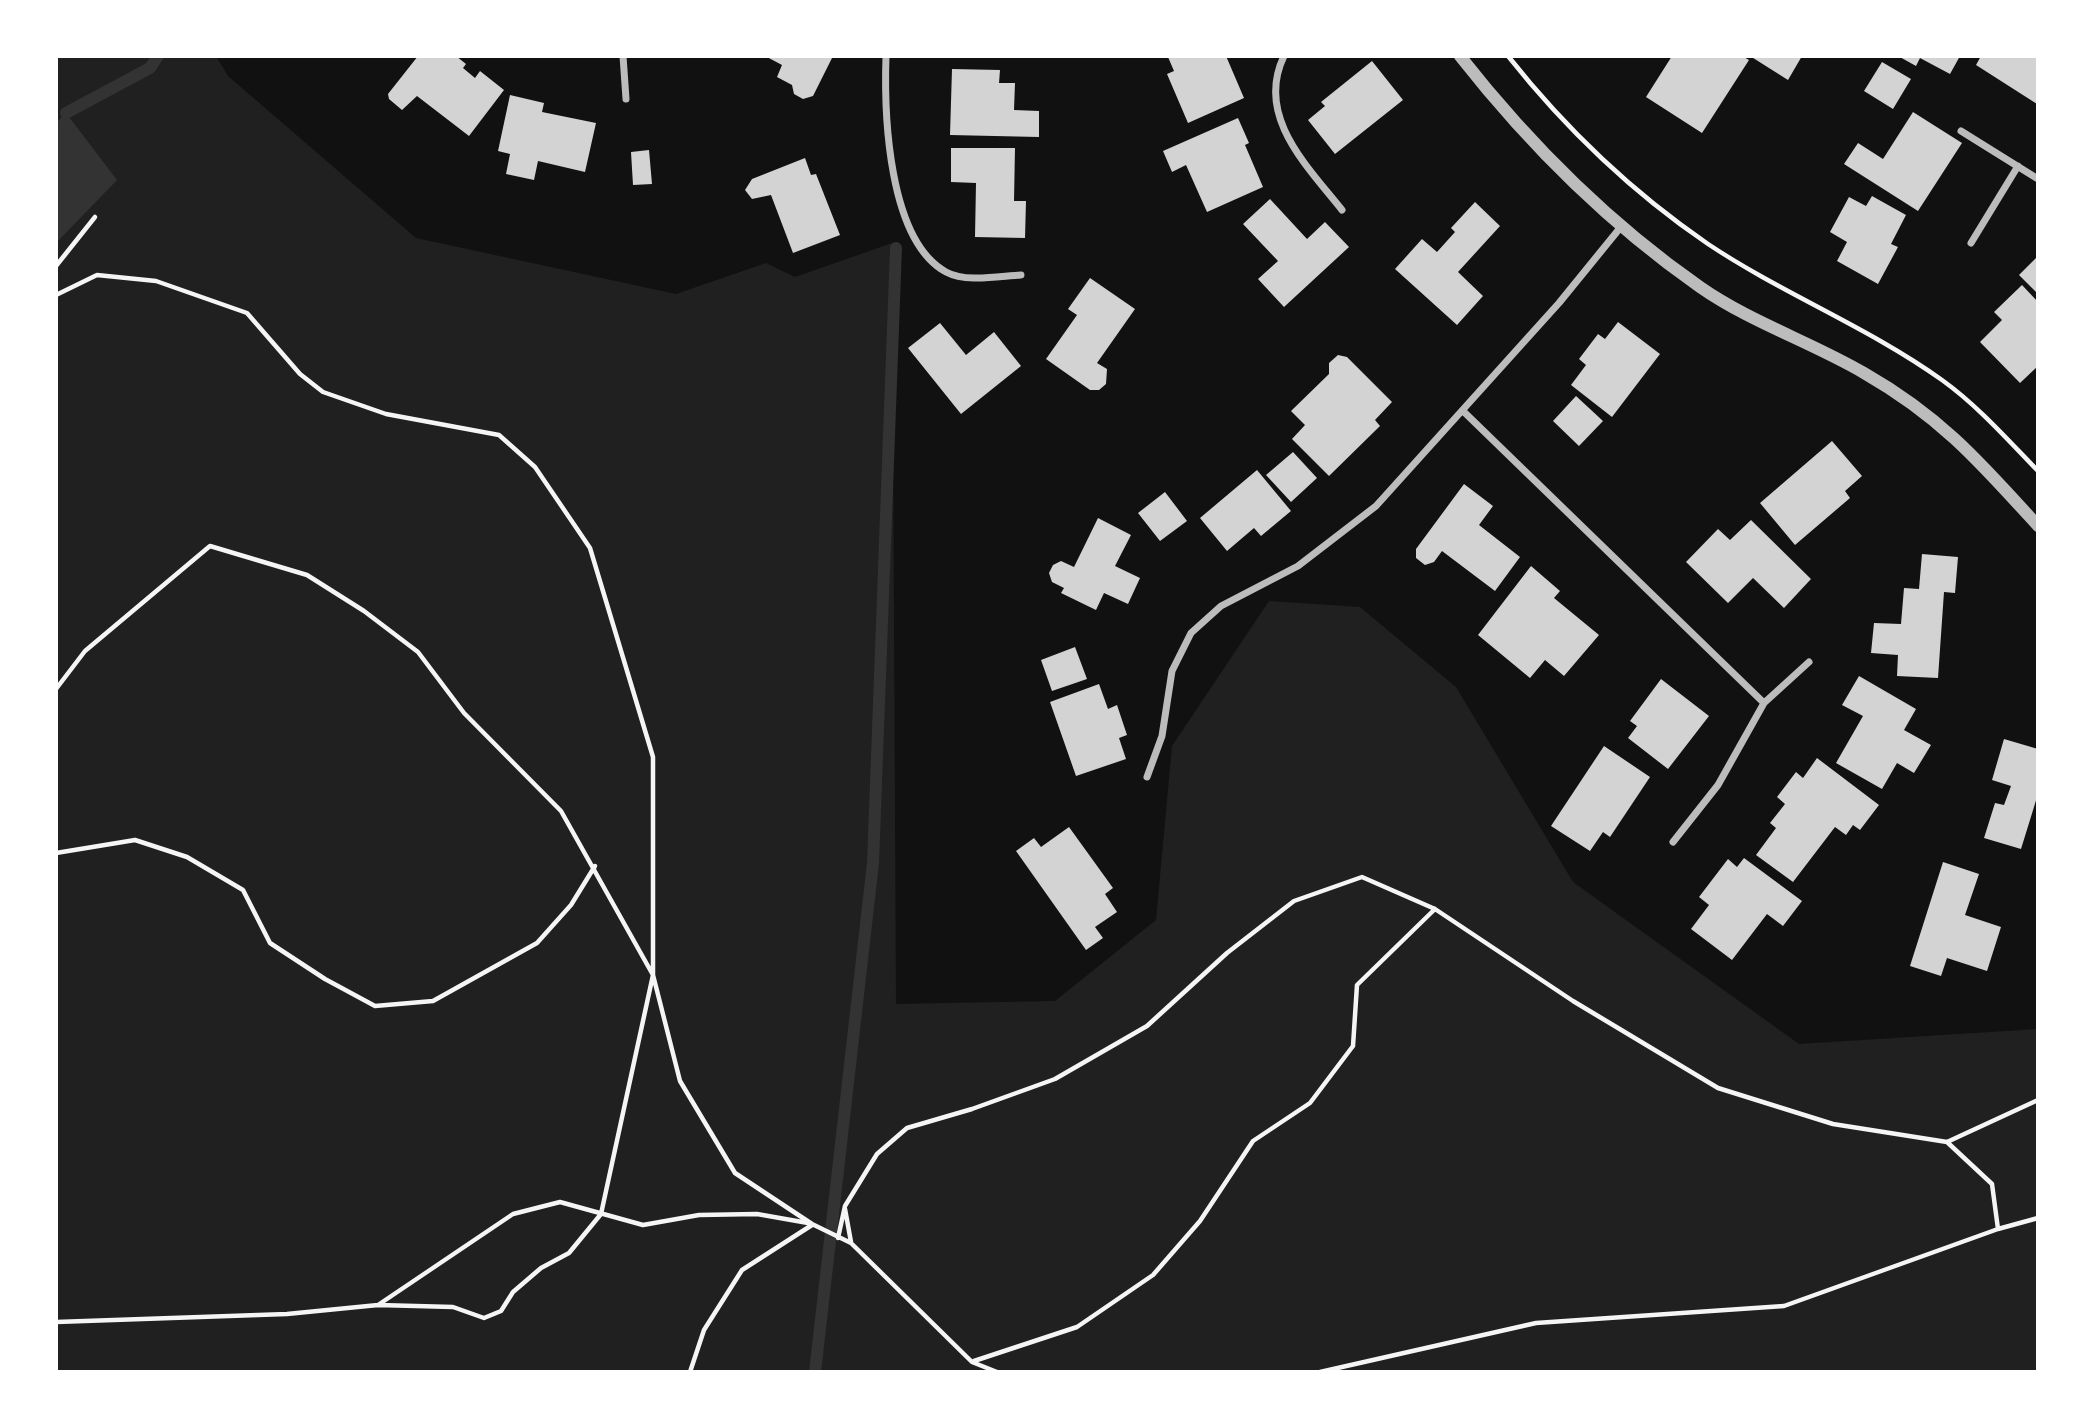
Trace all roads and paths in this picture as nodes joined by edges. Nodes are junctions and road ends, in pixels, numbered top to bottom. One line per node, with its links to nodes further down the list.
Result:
1 (623, 56): 6 (street)
2 (886, 56): 15 (street)
3 (1284, 56): 10 (street)
4 (1460, 56): 12 (street)
5 (1508, 56): 18 (path)
6 (626, 99)
7 (1961, 131): 8 (street)
8 (2018, 166): 9 (street); 13 (street)
9 (2038, 179)
10 (1342, 210)
11 (95, 217): 14 (path)
12 (1620, 228): 17 (street); 19 (street)
13 (1971, 243)
14 (56, 266)
15 (1021, 275)
16 (56, 295): 28 (path)
17 (1463, 411): 22 (street); 23 (street)
18 (2038, 471)
19 (2038, 526)
20 (1809, 662): 22 (street)
21 (56, 689): 26 (path)
22 (1764, 703): 24 (street)
23 (1147, 777)
24 (1673, 842)
25 (56, 853): 26 (path)
26 (595, 866): 28 (path)
27 (1435, 909): 30 (path); 31 (path); 40 (path)
28 (653, 975): 32 (path); 34 (path)
29 (2038, 1100): 30 (path)
30 (1947, 1142): 35 (path)
31 (845, 1206): 36 (path); 37 (path)
32 (601, 1214): 34 (path); 38 (path); 38 (path)
33 (2038, 1219): 35 (path)
34 (812, 1224): 36 (path); 41 (path)
35 (1997, 1229): 43 (path)
36 (838, 1238): 37 (path)
37 (851, 1243): 40 (path)
38 (378, 1305): 39 (path)
39 (56, 1322)
40 (972, 1362): 42 (path)
41 (690, 1372)
42 (997, 1372)
43 (1320, 1372)

